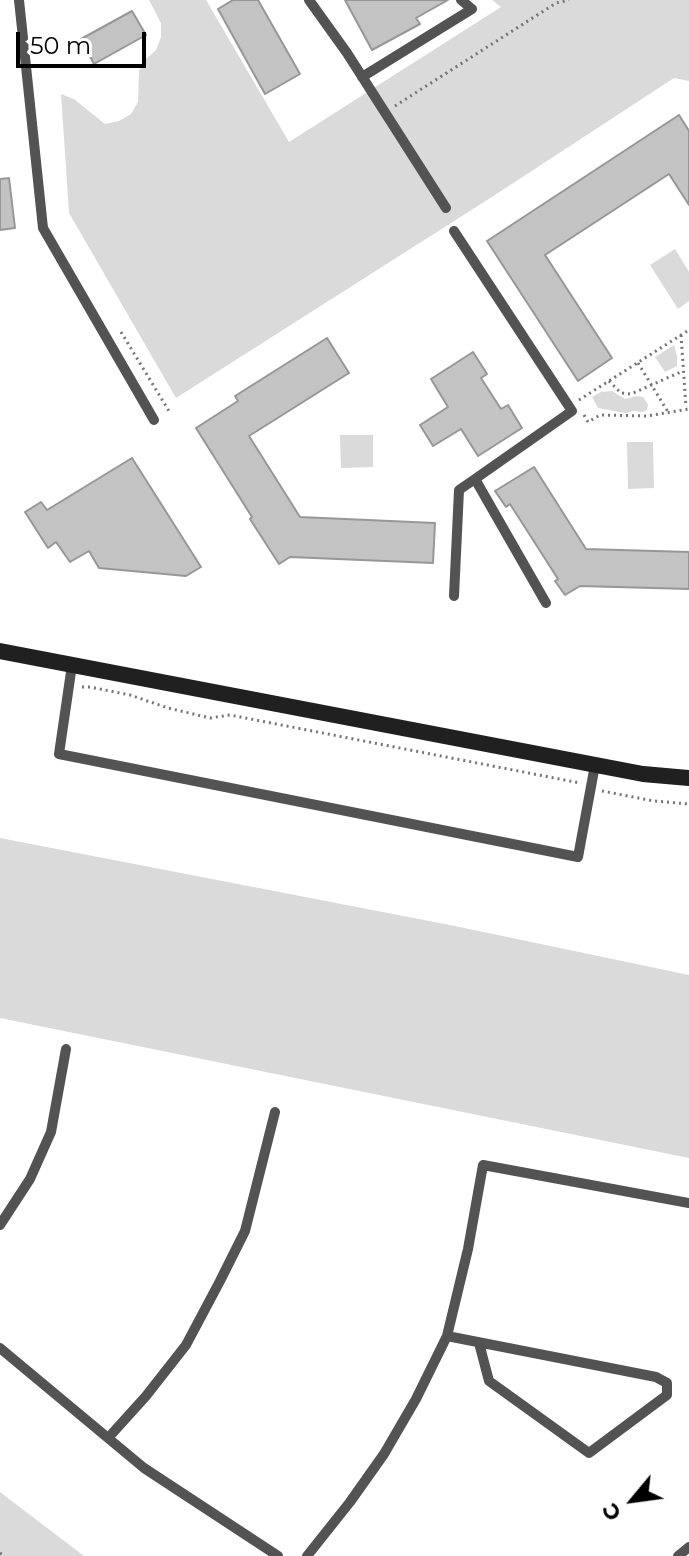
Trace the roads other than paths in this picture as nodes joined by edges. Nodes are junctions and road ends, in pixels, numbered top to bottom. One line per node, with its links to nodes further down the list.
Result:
1 (19, 0): 7 (lane)
2 (309, 0): 4 (lane)
3 (461, 0): 4 (lane)
4 (362, 77): 5 (lane)
5 (446, 208)
6 (454, 231): 8 (lane)
7 (154, 420)
8 (475, 479): 9 (lane); 10 (lane)
9 (454, 596)
10 (546, 603)
11 (0, 651): 12 (street)
12 (72, 665): 13 (street); 13 (lane)
13 (595, 765): 14 (street)
14 (689, 778)
15 (66, 1049): 18 (lane)
16 (275, 1112): 22 (lane)
17 (689, 1203): 19 (lane)
18 (0, 1225)
19 (447, 1336): 20 (lane); 25 (lane)
20 (479, 1343): 20 (lane)
21 (0, 1348): 22 (lane)
22 (109, 1437): 24 (lane)
23 (689, 1547): 26 (lane)
24 (278, 1556)
25 (307, 1556)
26 (678, 1556)

